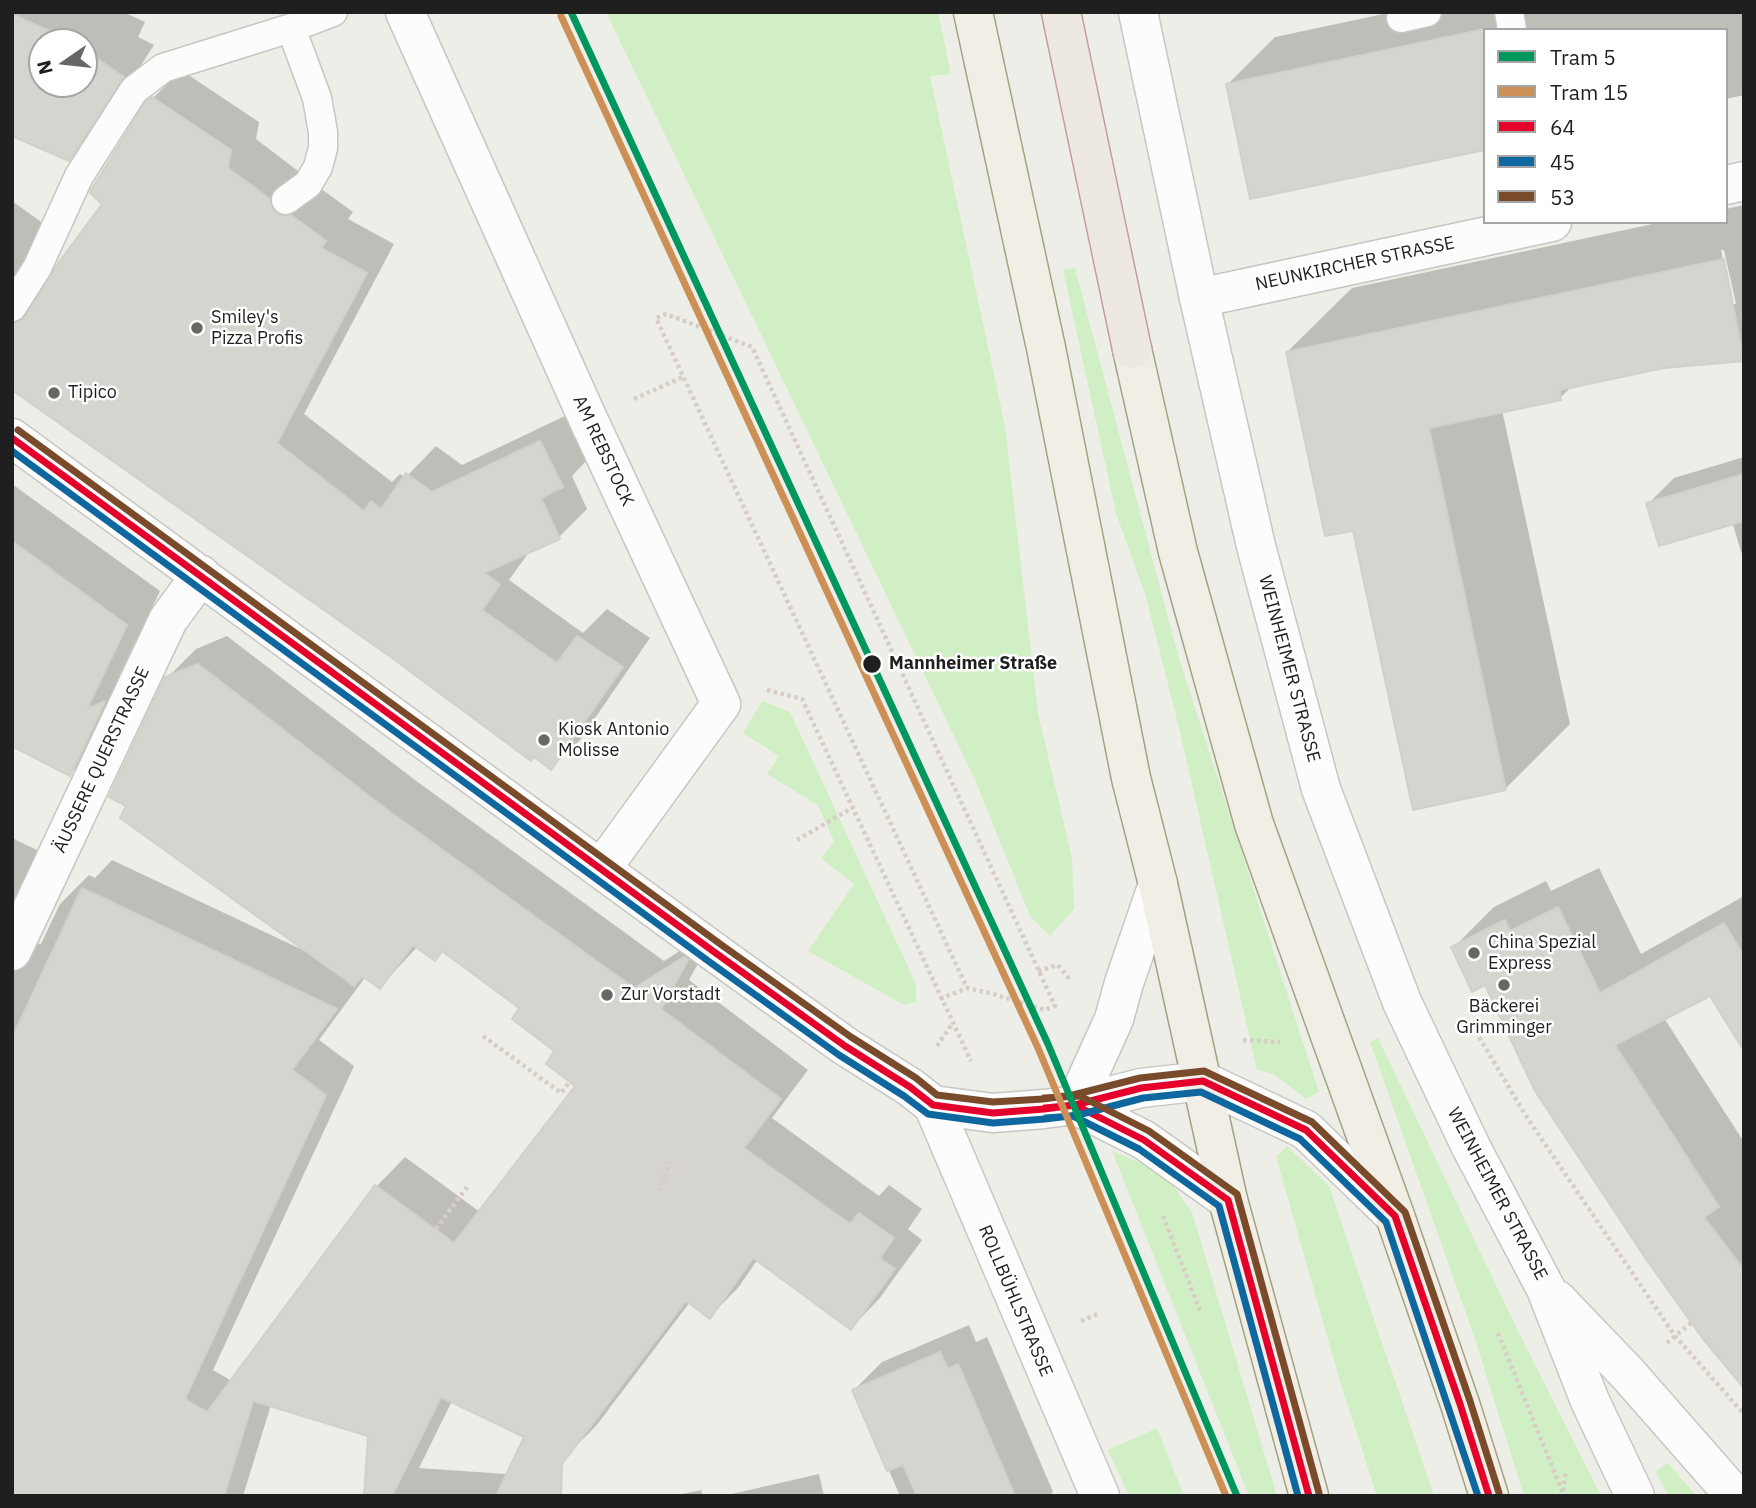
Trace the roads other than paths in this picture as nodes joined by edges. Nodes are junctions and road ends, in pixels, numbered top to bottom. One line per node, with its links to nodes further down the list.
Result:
1 (333, 12): 6 (lane)
2 (405, 12): 14 (street, AM REBSTOCK)
3 (972, 12): 15 (main road)
4 (1061, 12): 11 (highway)
5 (1138, 12): 9 (street, WEINHEIMER STRASSE)
6 (291, 28): 7 (lane); 10 (lane)
7 (286, 200)
8 (1543, 224): 9 (street, NEUNKIRCHER STRASSE)
9 (1199, 298): 22 (street, WEINHEIMER STRASSE)
10 (12, 307)
11 (1132, 349): 21 (main road)
12 (12, 438): 13 (street)
13 (201, 575): 14 (street); 16 (street, ÄUSSERE QUERSTRASSE)
14 (602, 868): 18 (street)
15 (1158, 884): 17 (main road); 19 (street)
16 (12, 951)
17 (1203, 1081): 19 (street); 20 (main road); 21 (street)
18 (933, 1105): 19 (street); 23 (street, ROLLBÜHLSTRASSE)
19 (1075, 1105): 20 (street)
20 (1228, 1200): 24 (main road)
21 (1395, 1216): 25 (main road)
22 (1546, 1289): 26 (street, WEINHEIMER STRASSE); 27 (street, WEINHEIMER STRASSE)
23 (1100, 1496)
24 (1310, 1496)
25 (1489, 1496)
26 (1635, 1496)
27 (1735, 1496)

